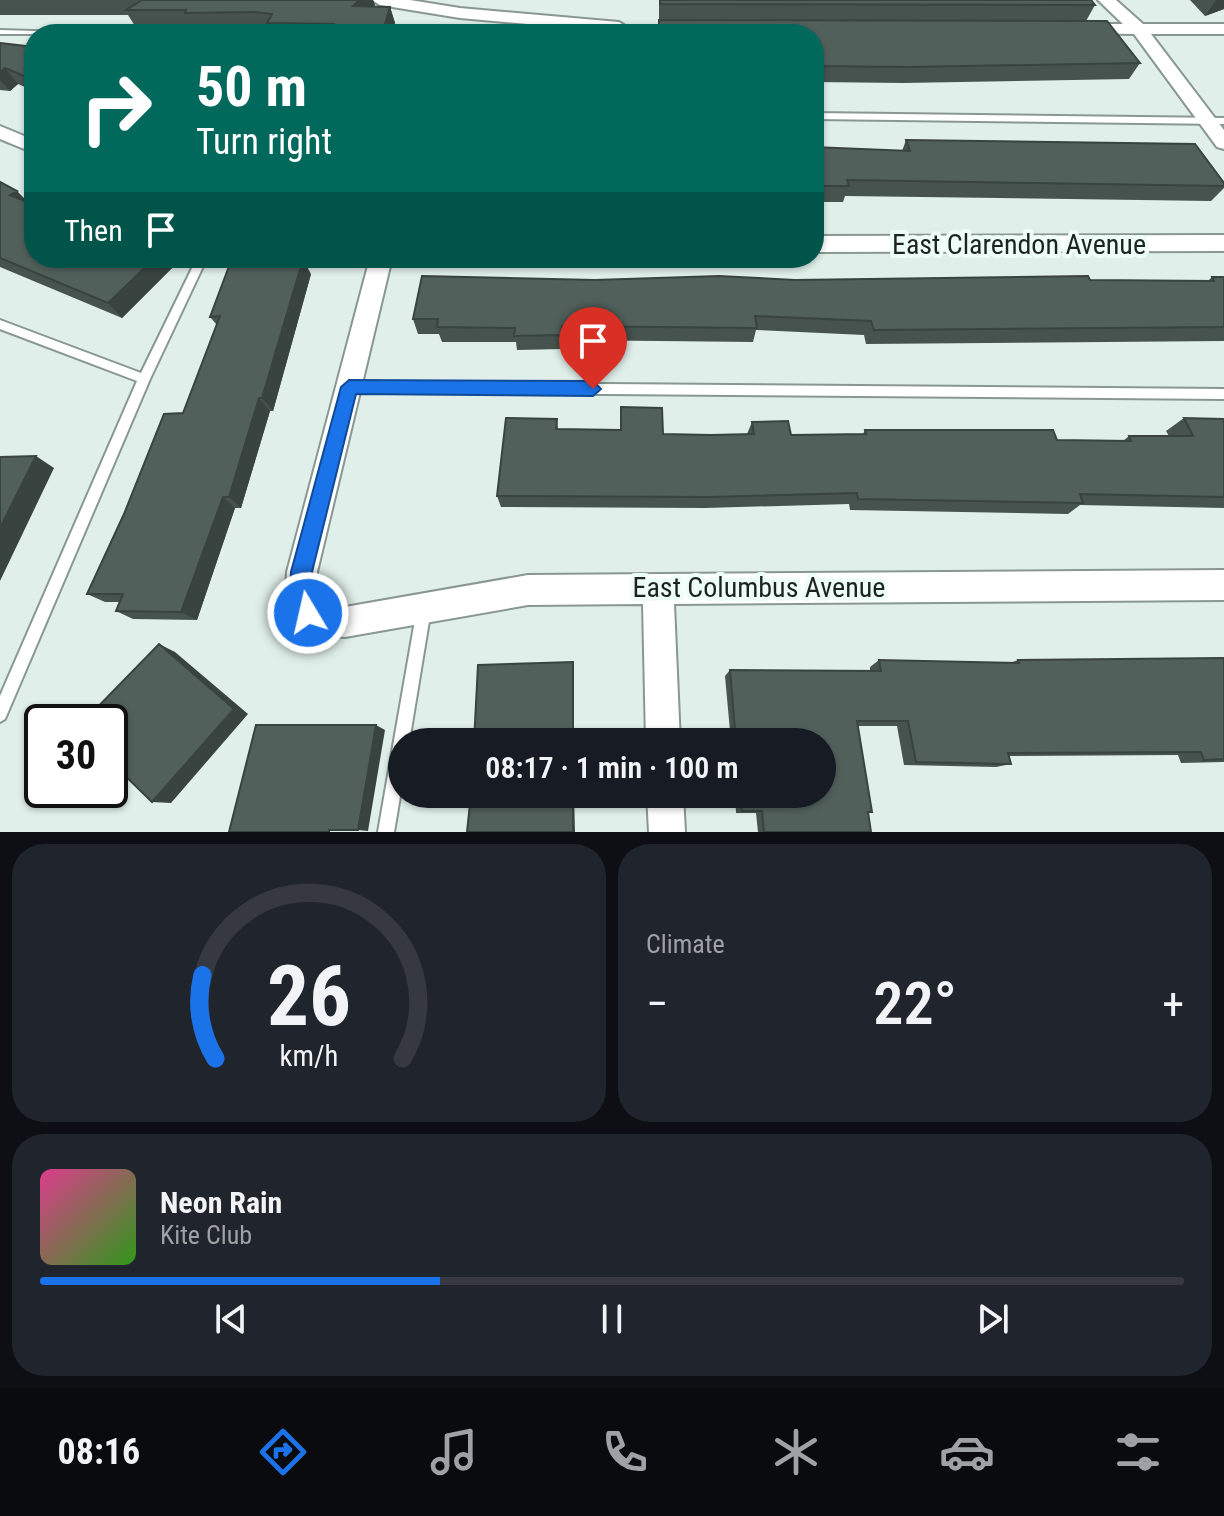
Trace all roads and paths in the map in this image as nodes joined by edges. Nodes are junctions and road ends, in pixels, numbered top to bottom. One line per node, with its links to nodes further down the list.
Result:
1 (380, 0): 4 (street)
2 (1106, 0): 7 (street)
3 (1126, 0): 7 (street)
4 (441, 11): 5 (street)
5 (560, 24)
6 (1066, 29): 7 (street)
7 (1139, 29): 8 (street); 12 (street)
8 (1224, 29)
9 (0, 32): 10 (lane)
10 (24, 33)
11 (824, 116): 12 (lane)
12 (1216, 121): 15 (street)
13 (0, 132): 14 (street)
14 (24, 143)
15 (1224, 143)
16 (1224, 243): 17 (street, East Clarendon Avenue)
17 (824, 244)
18 (197, 268): 21 (lane)
19 (379, 268): 22 (street)
20 (0, 324): 21 (lane)
21 (144, 379): 27 (lane)
22 (349, 387): 23 (lane); 26 (street, East Columbus Avenue)
23 (1224, 394)
24 (1224, 585): 25 (street, East Columbus Avenue)
25 (658, 587): 26 (street, East Columbus Avenue); 28 (street)
26 (424, 606): 30 (lane)
27 (0, 714)
28 (663, 728)
29 (666, 808): 31 (street)
30 (386, 832)
31 (667, 832)

